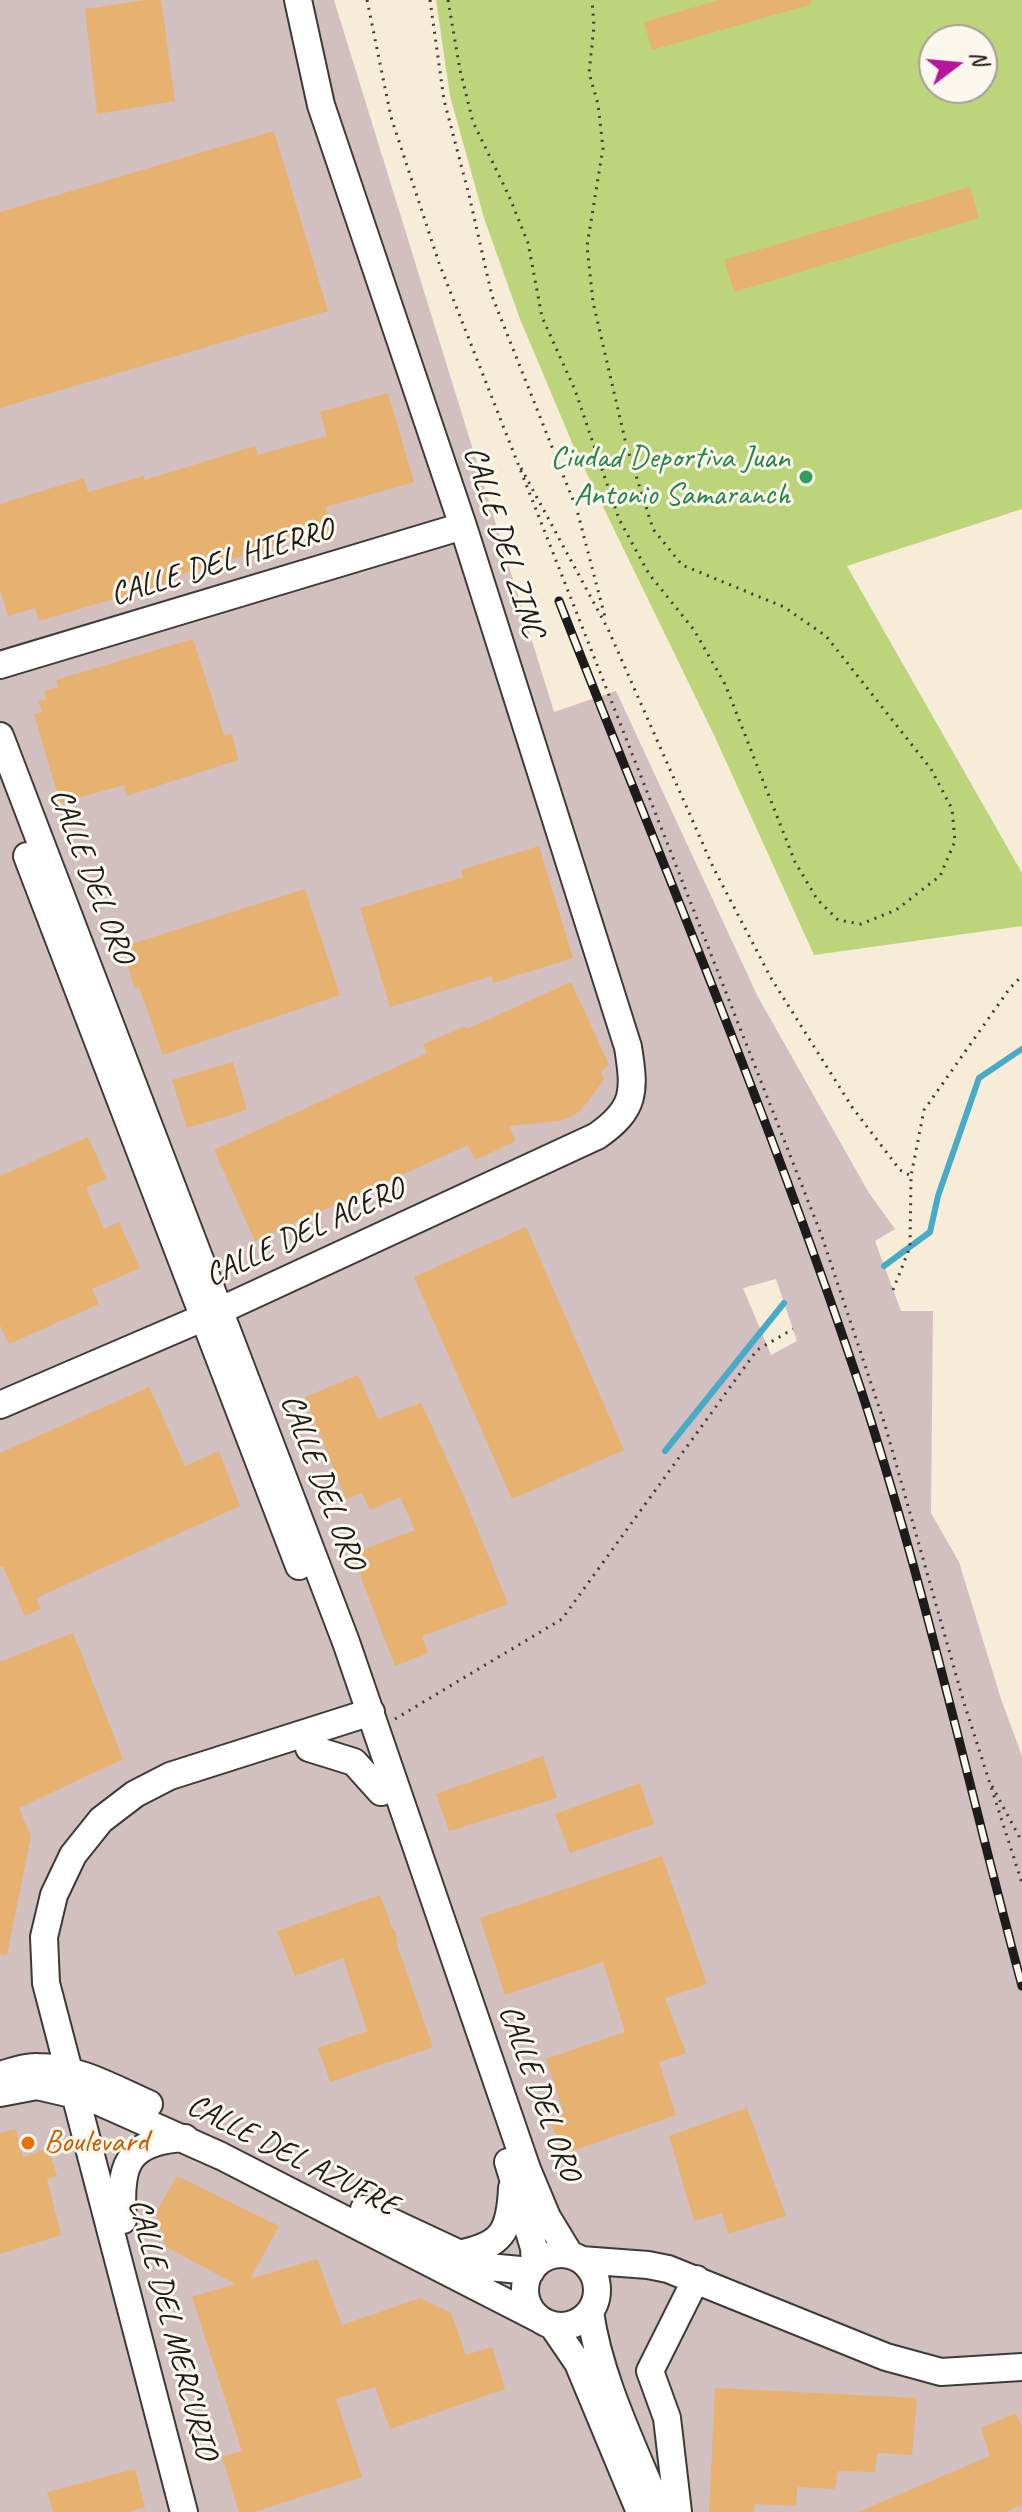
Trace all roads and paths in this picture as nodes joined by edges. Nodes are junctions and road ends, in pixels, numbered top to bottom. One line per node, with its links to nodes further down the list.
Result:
1 (298, 0): 7 (street, CALLE DEL ZINC)
2 (367, 0): 6 (path)
3 (430, 0): 8 (path)
4 (448, 0): 5 (path)
5 (592, 0)
6 (514, 455): 8 (path); 21 (path)
7 (463, 526): 9 (street, CALLE DEL HIERRO); 13 (street, CALLE DEL ZINC)
8 (608, 629): 14 (path)
9 (0, 665)
10 (0, 736): 16 (street, CALLE DEL ORO)
11 (0, 785): 16 (street, CALLE DEL ORO)
12 (1022, 976): 14 (path)
13 (629, 1107): 16 (street, CALLE DEL ACERO)
14 (911, 1176): 15 (path)
15 (893, 1290)
16 (212, 1313): 18 (street, CALLE DEL ACERO); 19 (street, CALLE DEL ORO)
17 (793, 1329): 19 (path)
18 (0, 1405)
19 (366, 1722): 20 (street); 22 (street, CALLE DEL ORO); 26 (street); 32 (street, CALLE DEL ORO)
20 (309, 1748): 22 (street); 26 (street)
21 (987, 1776): 23 (path); 24 (path)
22 (381, 1792): 29 (street, CALLE DEL ORO)
23 (1022, 1842)
24 (1022, 1883)
25 (0, 2075): 26 (street, CALLE DEL AZUFRE)
26 (82, 2085): 27 (street, CALLE DEL AZUFRE); 28 (street, CALLE DEL AZUFRE); 30 (street, CALLE DEL MERCURIO); 31 (street, CALLE DEL AZUFRE); 40 (street, CALLE DEL MERCURIO)
27 (0, 2093)
28 (185, 2138): 30 (street); 38 (street, CALLE DEL AZUFRE)
29 (512, 2172): 31 (street); 34 (street, CALLE DEL ORO)
30 (123, 2220): 41 (street, CALLE DEL MERCURIO)
31 (457, 2254): 34 (street, CALLE DEL AZUFRE)
32 (576, 2257): 33 (street); 34 (street); 36 (street)
33 (627, 2264): 35 (street); 36 (street)
34 (533, 2268): 38 (street)
35 (696, 2279): 39 (street); 44 (street)
36 (597, 2285): 37 (street)
37 (590, 2312): 38 (street); 43 (street)
38 (548, 2323): 42 (street)
39 (1022, 2367)
40 (184, 2512)
41 (199, 2512)
42 (640, 2512)
43 (660, 2512)
44 (678, 2512)

